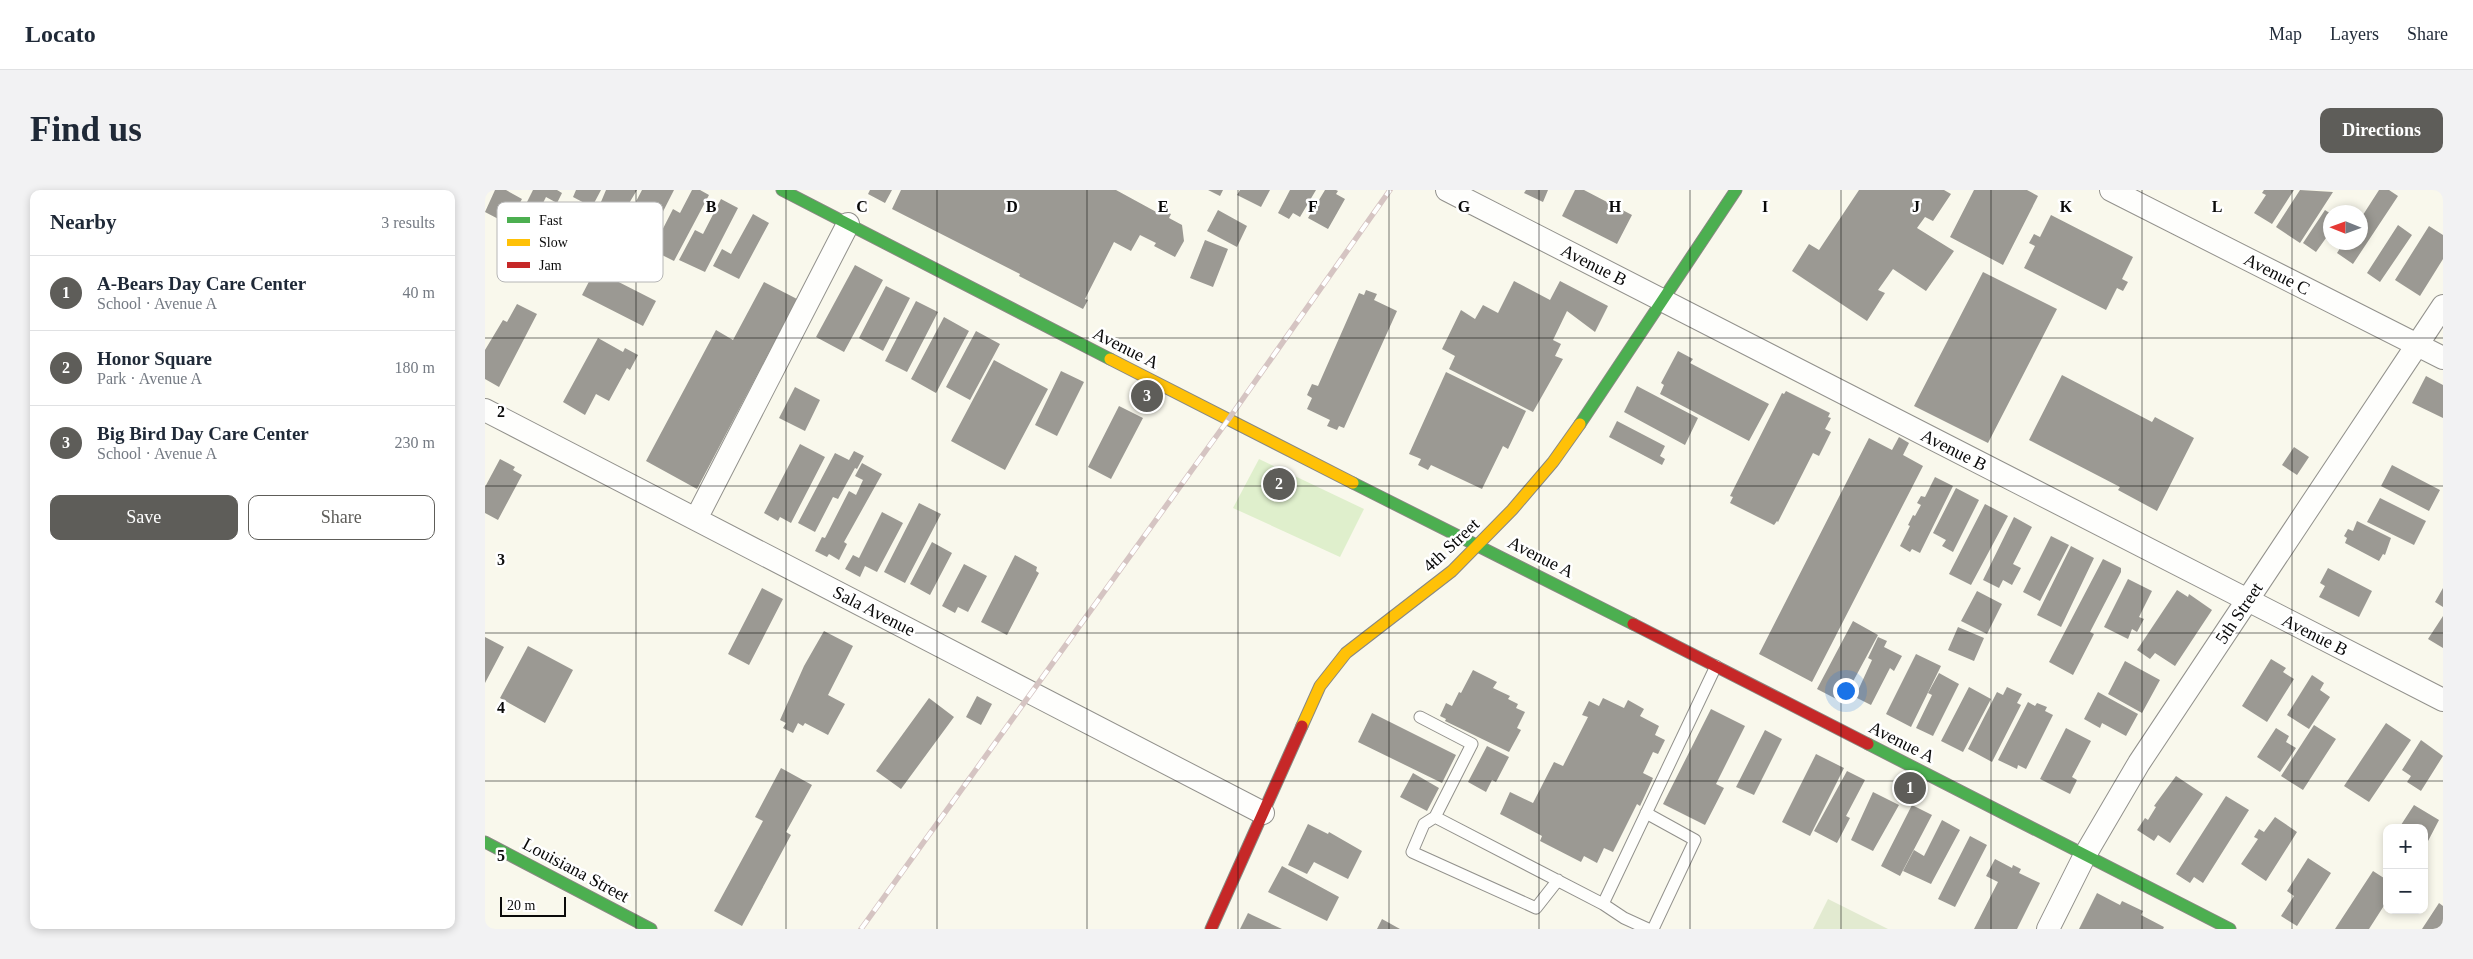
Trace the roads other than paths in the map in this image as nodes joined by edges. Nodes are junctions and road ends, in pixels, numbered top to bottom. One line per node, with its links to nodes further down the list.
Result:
1 (782, 190): 5 (street, Avenue A)
2 (1736, 190): 6 (street, 4th Street)
3 (2111, 190): 8 (street, Avenue C)
4 (1461, 193): 6 (street, Avenue B)
5 (848, 224): 11 (street); 12 (street, Avenue A)
6 (1662, 300): 12 (street, 4th Street); 13 (street, Avenue B)
7 (2443, 306): 8 (street, 5th Street)
8 (2417, 345): 9 (street, Avenue C); 13 (street, 5th Street)
9 (2443, 358)
10 (485, 410): 11 (street, Sala Avenue)
11 (696, 519): 17 (street, Sala Avenue)
12 (1478, 545): 14 (street, Avenue A); 17 (street, 4th Street)
13 (2247, 601): 15 (street, Avenue B); 21 (street, 5th Street)
14 (1716, 666): 18 (lane); 21 (street, Avenue A)
15 (2443, 700)
16 (1420, 717): 19 (lane)
17 (1263, 813): 25 (street, 4th Street)
18 (1646, 813): 23 (lane); 27 (lane)
19 (1435, 817): 22 (lane); 22 (lane)
20 (485, 842): 24 (street, Louisiana Street)
21 (2085, 855): 28 (street, 5th Street); 29 (street, Avenue A)
22 (1558, 880): 23 (lane)
23 (1603, 904): 26 (lane)
24 (651, 929)
25 (1211, 929)
26 (1648, 929)
27 (1653, 929)
28 (2048, 929)
29 (2230, 929)

